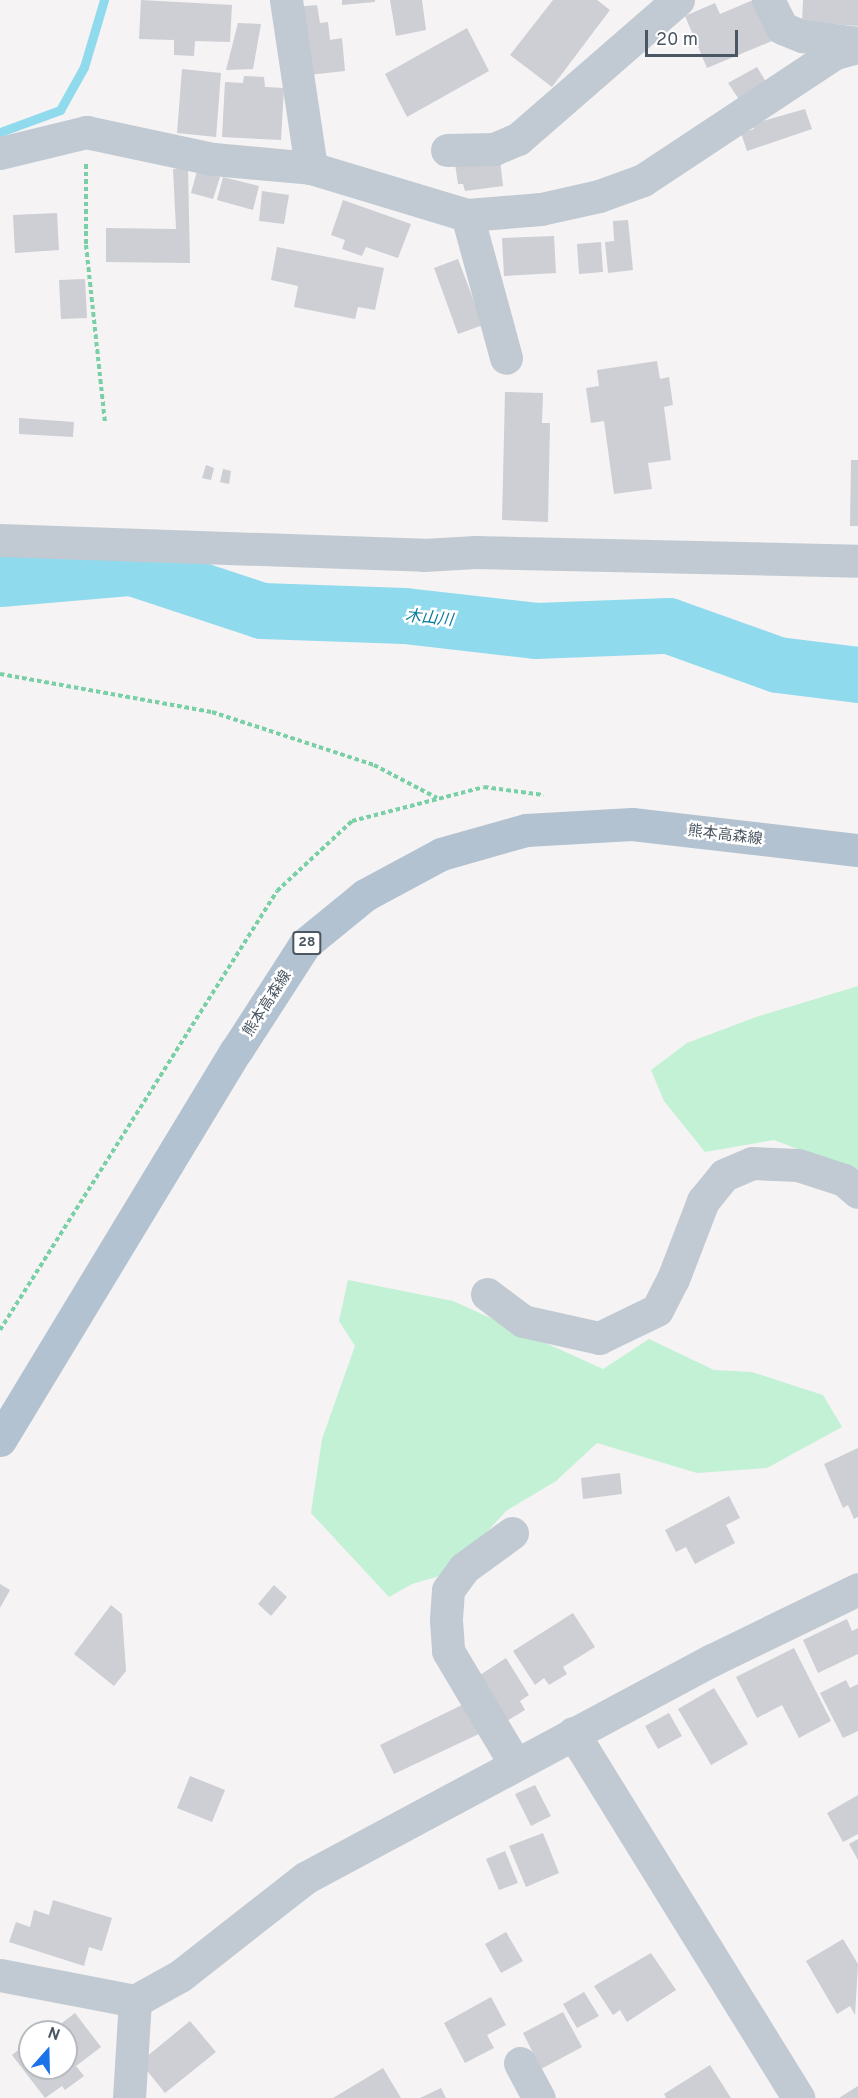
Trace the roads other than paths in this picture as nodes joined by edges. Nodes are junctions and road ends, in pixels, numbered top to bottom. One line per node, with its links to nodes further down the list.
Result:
1 (286, 0): 7 (street)
2 (678, 0): 5 (street)
3 (768, 0): 4 (street)
4 (858, 45): 8 (street)
5 (447, 150)
6 (0, 153): 7 (street)
7 (311, 168): 8 (street)
8 (467, 214): 9 (street)
9 (506, 358)
10 (0, 540): 11 (street)
11 (858, 561)
12 (858, 850): 15 (main road, 熊本高森線 / 28)
13 (858, 1192): 14 (street)
14 (487, 1294)
15 (0, 1440)
16 (512, 1533): 19 (street)
17 (858, 1589): 18 (street)
18 (573, 1733): 19 (street); 25 (street)
19 (515, 1764): 21 (street)
20 (0, 1974): 21 (street)
21 (135, 2001): 23 (street)
22 (520, 2063): 24 (street)
23 (129, 2098)
24 (539, 2098)
25 (798, 2098)

